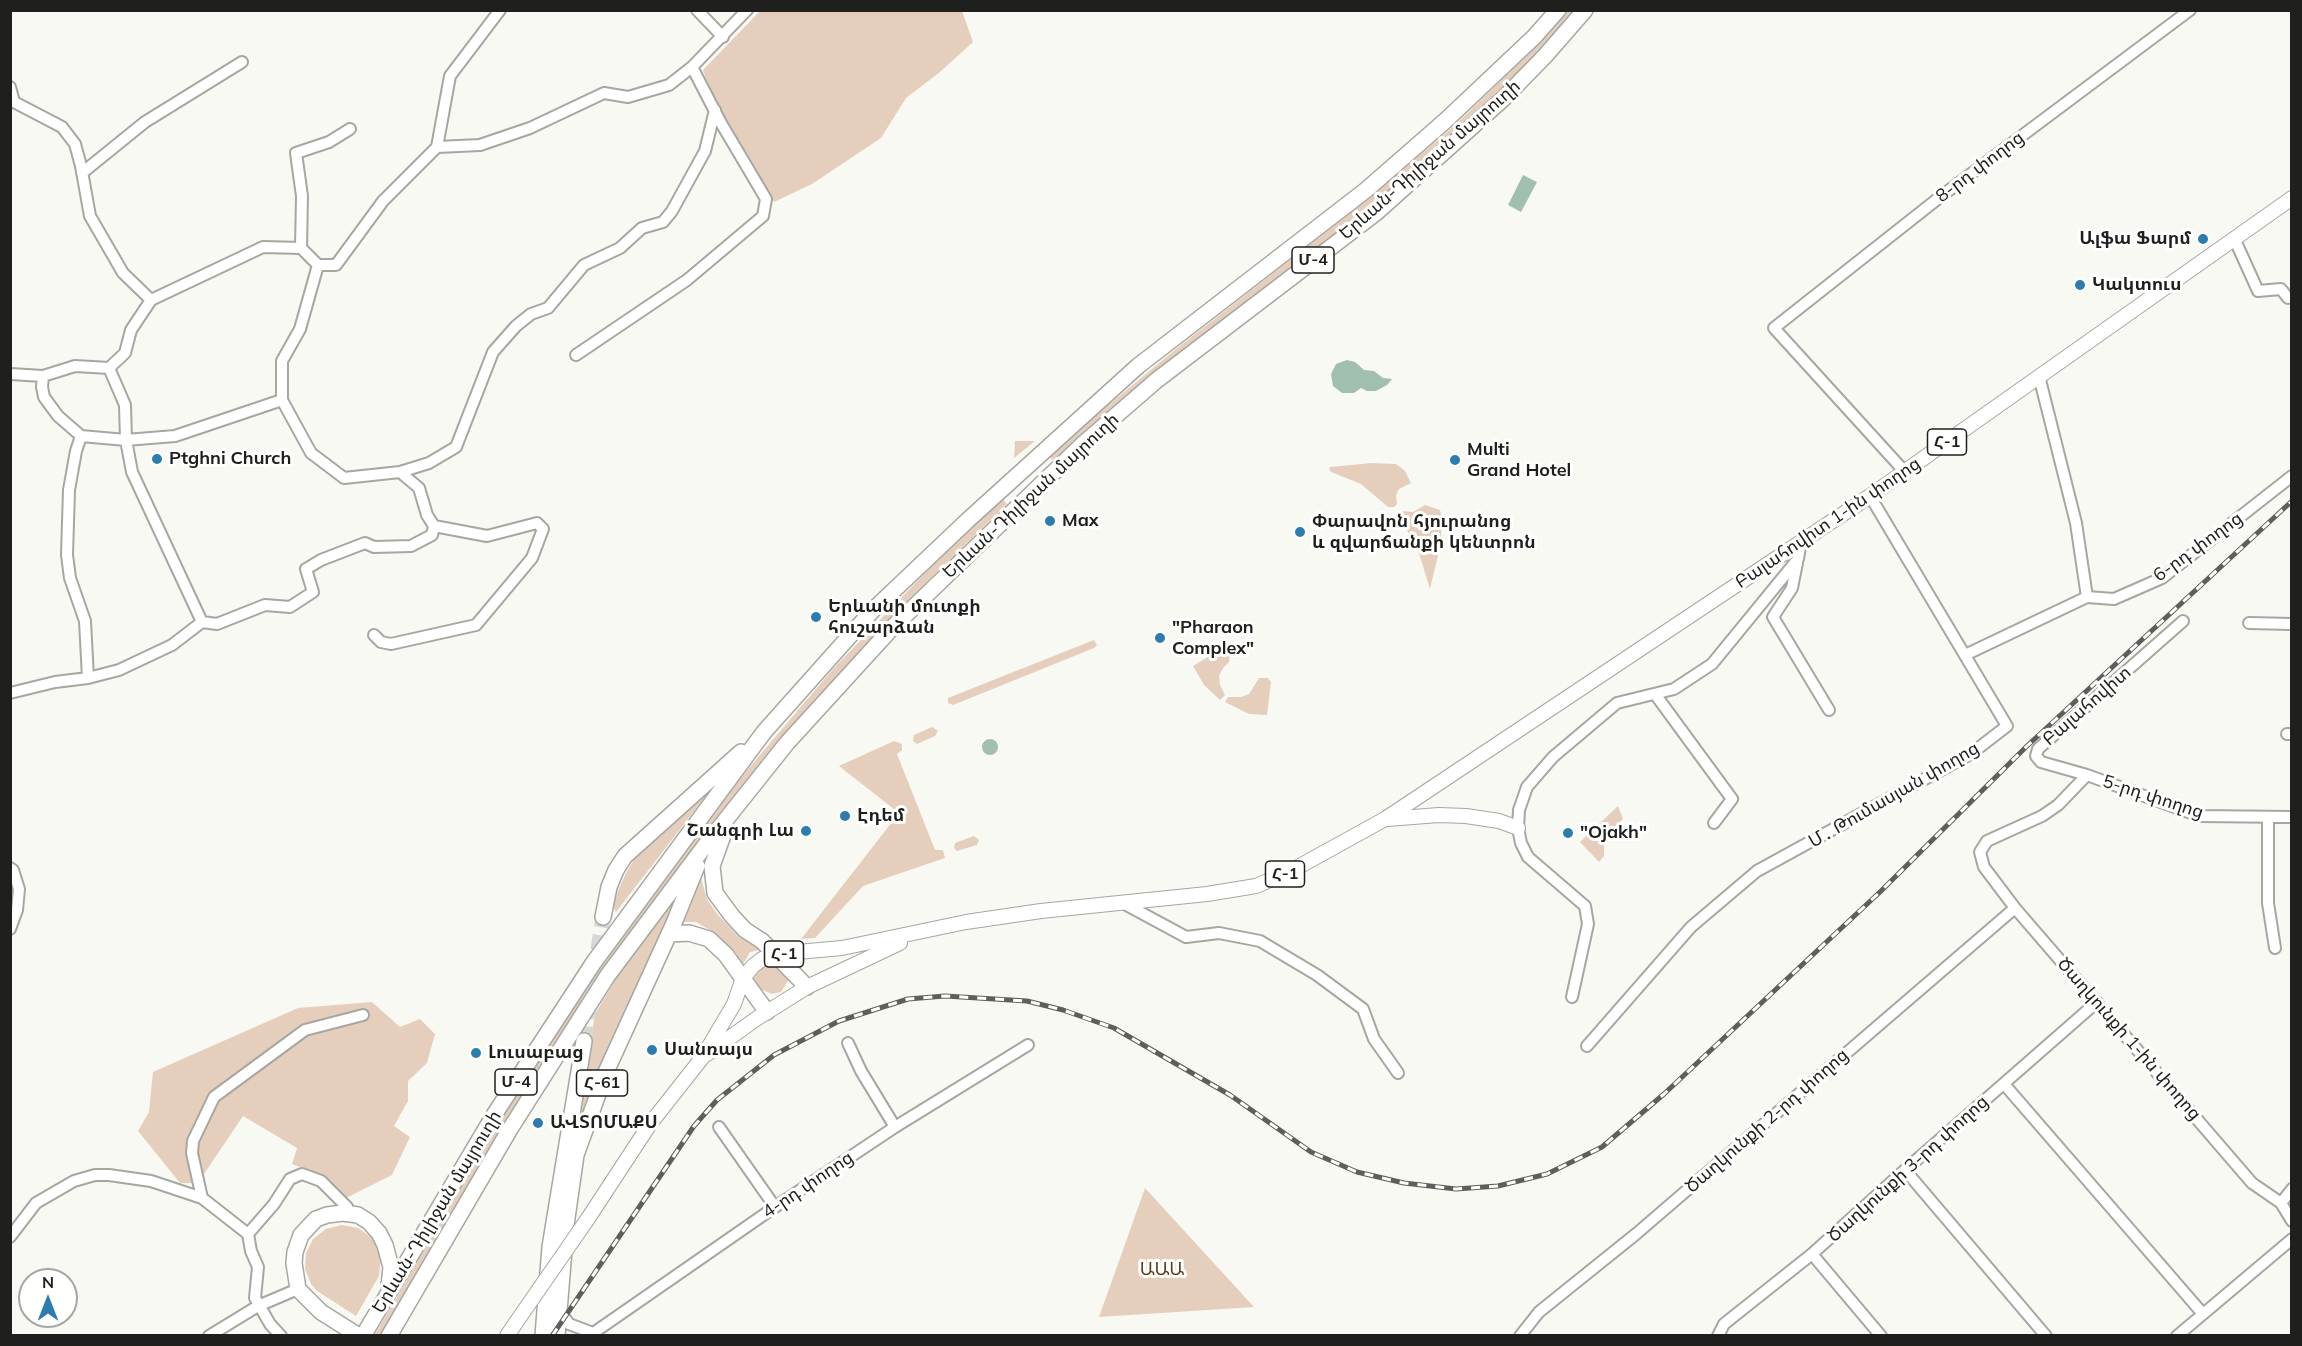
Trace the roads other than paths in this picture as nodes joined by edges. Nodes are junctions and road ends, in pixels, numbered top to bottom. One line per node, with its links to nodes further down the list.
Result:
1 (500, 10): 13 (street)
2 (697, 10): 7 (street)
3 (747, 10): 7 (street)
4 (1558, 10): 47 (highway, Երևան-Դիլիջան մայրուղի / Մ-4)
5 (1585, 10): 49 (highway, Երևան-Դիլիջան մայրուղի / Մ-4)
6 (2190, 10): 30 (street, 8-րդ փողոց)
7 (723, 38): 9 (street)
8 (242, 62): 14 (street)
9 (692, 67): 11 (street); 13 (street)
10 (10, 87): 14 (street)
11 (715, 110): 21 (street); 29 (street)
12 (350, 129): 17 (street)
13 (437, 147): 18 (street)
14 (82, 173): 20 (street)
15 (2292, 198): 16 (main road, Բալահովիտ 1-ին փողոց / Հ-1)
16 (2234, 238): 19 (street); 25 (main road, Բալահովիտ 1-ին փողոց / Հ-1)
17 (301, 248): 18 (street); 20 (street)
18 (318, 265): 26 (street)
19 (2288, 298)
20 (151, 300): 22 (street)
21 (576, 355)
22 (109, 368): 24 (street); 28 (street)
23 (10, 374): 24 (street)
24 (43, 375): 27 (street)
25 (2039, 376): 30 (main road, Բալահովիտ 1-ին փողոց / Հ-1); 36 (street)
26 (282, 400): 28 (street); 29 (street)
27 (81, 436): 28 (street); 43 (street)
28 (126, 440): 38 (street)
29 (400, 472): 33 (street)
30 (1905, 472): 32 (main road, Բալահովիտ 1-ին փողոց / Հ-1)
31 (2292, 476): 36 (street, 6-րդ փողոց)
32 (1870, 496): 34 (main road, Բալահովիտ 1-ին փողոց / Հ-1); 42 (street, Մ․ Թումասյան փողոց)
33 (434, 526): 38 (street); 41 (street)
34 (1801, 541): 35 (street); 52 (main road, Բալահովիտ 1-ին փողոց / Հ-1)
35 (1798, 560): 45 (street); 46 (street)
36 (2087, 597): 42 (street, 6-րդ փողոց)
37 (2183, 621): 48 (street, Բալահովիտ)
38 (202, 622): 43 (street)
39 (2249, 622): 40 (street)
40 (2292, 624)
41 (374, 635)
42 (1965, 655): 74 (street, Մ․ Թումասյան փողոց)
43 (88, 678): 44 (street)
44 (10, 693)
45 (1655, 694): 53 (street); 54 (street)
46 (1829, 710)
47 (764, 732): 59 (highway); 92 (highway, Երևան-Դիլիջան մայրուղի / Մ-4)
48 (2087, 775): 50 (street, 5-րդ փողոց); 58 (street, Ծաղկունքի 1-ին փողոց)
49 (737, 808): 55 (highway, Երևան-Դիլիջան մայրուղի / Մ-4); 64 (highway)
50 (2268, 817): 51 (street, 5-րդ փողոց); 63 (street)
51 (2292, 817)
52 (1385, 819): 54 (main road); 57 (main road, Հ-1)
53 (1714, 823)
54 (1518, 828): 67 (street)
55 (704, 847): 62 (highway, Հ-61); 100 (highway, Երևան-Դիլիջան մայրուղի / Մ-4)
56 (10, 868): 60 (street)
57 (1123, 903): 61 (main road, Հ-1); 76 (street)
58 (2015, 908): 68 (street, Ծաղկունքի 1-ին փողոց); 104 (street, Ծաղկունքի 2-րդ փողոց)
59 (603, 917)
60 (10, 929)
61 (921, 933): 64 (main road, Հ-1); 66 (main road, Հ-1)
62 (669, 934): 65 (highway); 94 (highway, Հ-61)
63 (2275, 948)
64 (775, 954): 65 (main road, Հ-1); 66 (highway)
65 (743, 978): 69 (highway); 75 (main road, Հ-1)
66 (807, 987): 69 (main road, Հ-1)
67 (1572, 997)
68 (2097, 1002): 77 (street, Ծաղկունքի 3-րդ փողոց); 83 (street, Ծաղկունքի 1-ին փողոց)
69 (767, 1012): 75 (main road, Հ-1)
70 (363, 1015): 82 (street)
71 (584, 1041): 102 (highway, Հ-61)
72 (848, 1043): 79 (street)
73 (1028, 1045): 79 (street, 4-րդ փողոց)
74 (1587, 1046)
75 (702, 1058): 101 (main road, Հ-1, bridge)
76 (1398, 1073)
77 (2004, 1084): 80 (street, Ծաղկունքի 3-րդ փողոց); 95 (street)
78 (718, 1126): 84 (street)
79 (895, 1127): 84 (street, 4-րդ փողոց)
80 (1905, 1170): 90 (street, Ծաղկունքի 3-րդ փողոց); 107 (street)
81 (2292, 1189): 83 (street)
82 (202, 1198): 87 (street); 88 (street)
83 (2281, 1203): 86 (street)
84 (775, 1207): 96 (street, 4-րդ փողոց)
85 (343, 1213): 87 (street); 91 (highway); 92 (highway)
86 (2292, 1221)
87 (248, 1234): 93 (street)
88 (10, 1238)
89 (2292, 1239): 95 (street)
90 (1812, 1254): 105 (street, Ծաղկունքի 3-րդ փողոց); 106 (street)
91 (298, 1289): 93 (street); 99 (highway)
92 (386, 1298): 99 (highway, Երևան-Դիլիջան մայրուղի / Մ-4)
93 (258, 1306): 97 (street); 98 (street)
94 (559, 1310): 96 (street); 103 (highway, Հ-61)
95 (2203, 1314): 108 (street)
96 (591, 1334)
97 (209, 1335)
98 (281, 1335)
99 (361, 1335)
100 (389, 1335)
101 (507, 1335)
102 (543, 1335)
103 (557, 1335)
104 (1520, 1335)
105 (1718, 1335)
106 (1881, 1335)
107 (2046, 1335)
108 (2177, 1335)

